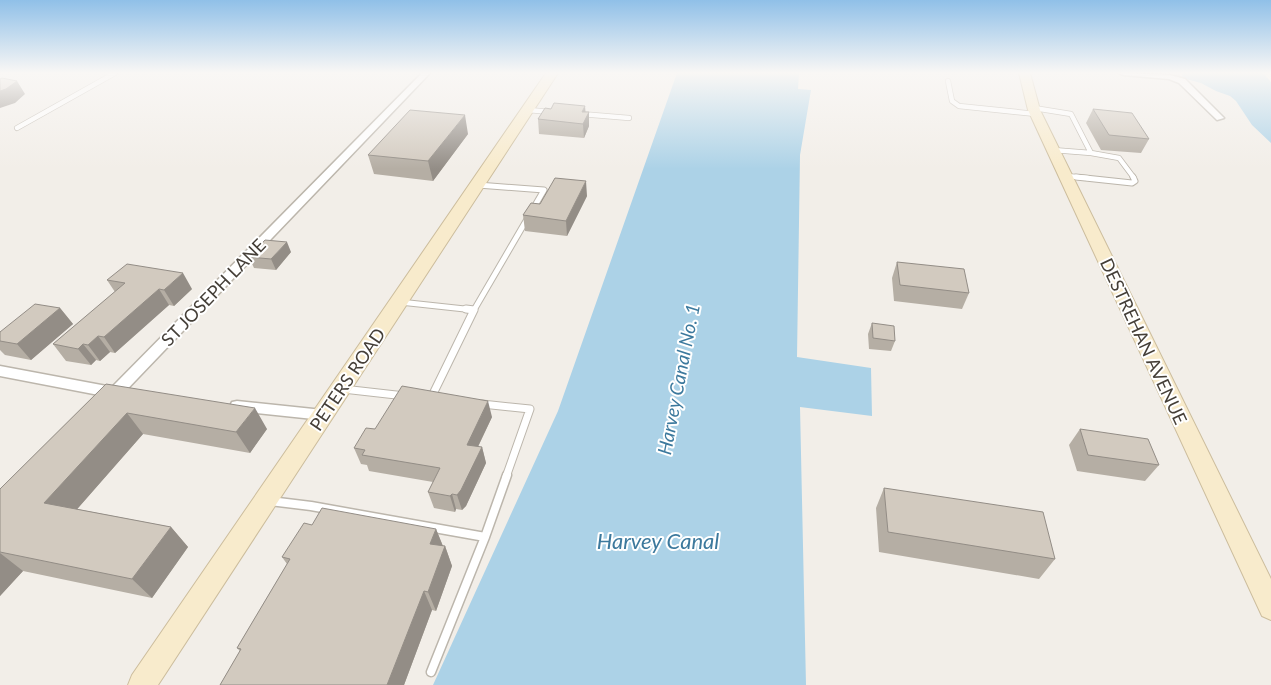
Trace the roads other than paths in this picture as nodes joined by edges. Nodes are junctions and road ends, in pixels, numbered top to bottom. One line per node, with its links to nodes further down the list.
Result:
1 (58, 105): 13 (lane)
2 (395, 105): 22 (street, ST JOSEPH LANE)
3 (531, 105): 7 (main road, PETERS ROAD)
4 (958, 105): 8 (lane)
5 (1033, 105): 8 (main road, DESTREHAN AVENUE)
6 (1207, 105): 12 (street)
7 (528, 110): 9 (lane); 17 (main road, PETERS ROAD)
8 (1035, 111): 14 (main road, DESTREHAN AVENUE); 15 (lane)
9 (562, 113)
10 (571, 113): 11 (lane)
11 (629, 118)
12 (1220, 118)
13 (17, 128)
14 (1053, 150): 15 (lane); 16 (main road, DESTREHAN AVENUE)
15 (1091, 153): 16 (lane)
16 (1065, 176): 34 (main road, DESTREHAN AVENUE)
17 (478, 184): 18 (main road, PETERS ROAD); 19 (lane)
18 (399, 302): 19 (lane); 21 (main road, PETERS ROAD)
19 (474, 310): 26 (lane)
20 (0, 372): 22 (street)
21 (340, 389): 24 (lane); 31 (main road, PETERS ROAD)
22 (116, 393): 23 (street); 30 (street, ST JOSEPH LANE)
23 (136, 395)
24 (414, 397)
25 (422, 398): 26 (lane)
26 (431, 398): 27 (lane)
27 (441, 400)
28 (470, 403): 33 (lane)
29 (224, 405): 31 (street)
30 (102, 407)
31 (323, 415): 32 (main road, PETERS ROAD)
32 (266, 500): 33 (lane); 36 (main road, PETERS ROAD)
33 (485, 537): 35 (lane)
34 (1271, 607)
35 (431, 672)
36 (142, 685)

